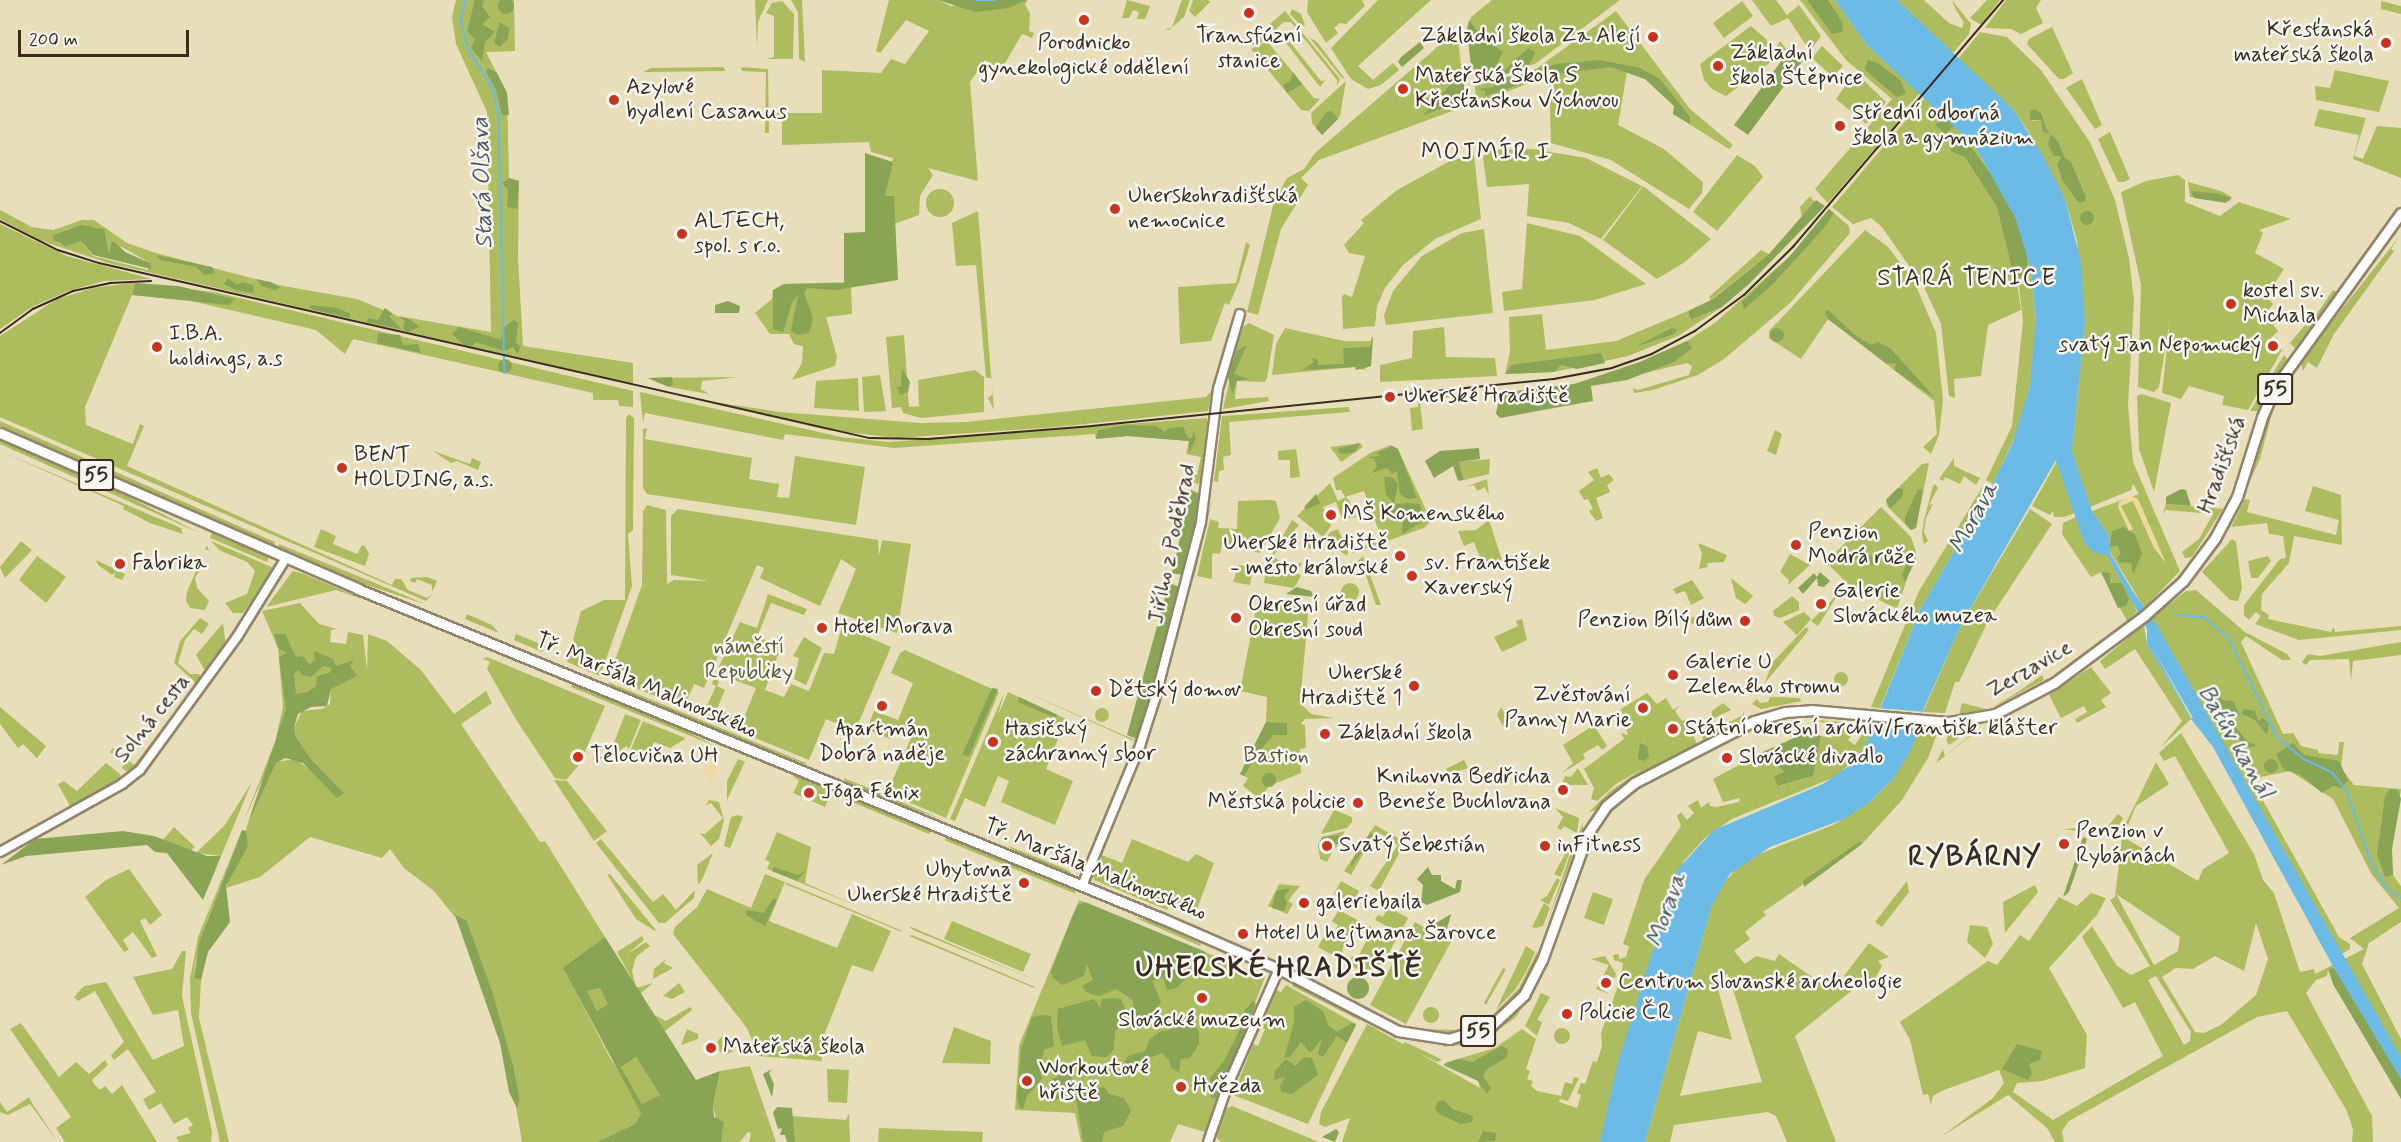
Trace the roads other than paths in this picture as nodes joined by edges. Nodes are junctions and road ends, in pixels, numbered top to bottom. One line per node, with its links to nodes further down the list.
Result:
1 (2401, 213): 2 (main road, Hradišťská / 55)
2 (2397, 221): 6 (main road, Hradišťská / 55)
3 (1240, 314): 8 (street, Jiřího z Poděbrad)
4 (0, 433): 5 (main road, Tř. Maršála Malinovského / 55)
5 (286, 558): 7 (street, Solná cesta); 8 (main road, Tř. Maršála Malinovského / 55)
6 (2155, 606): 9 (main road, Zerzavice / 55)
7 (0, 852)
8 (1082, 886): 9 (main road, Tř. Maršála Malinovského / 55)
9 (1279, 969): 10 (main road)
10 (1208, 1142)

